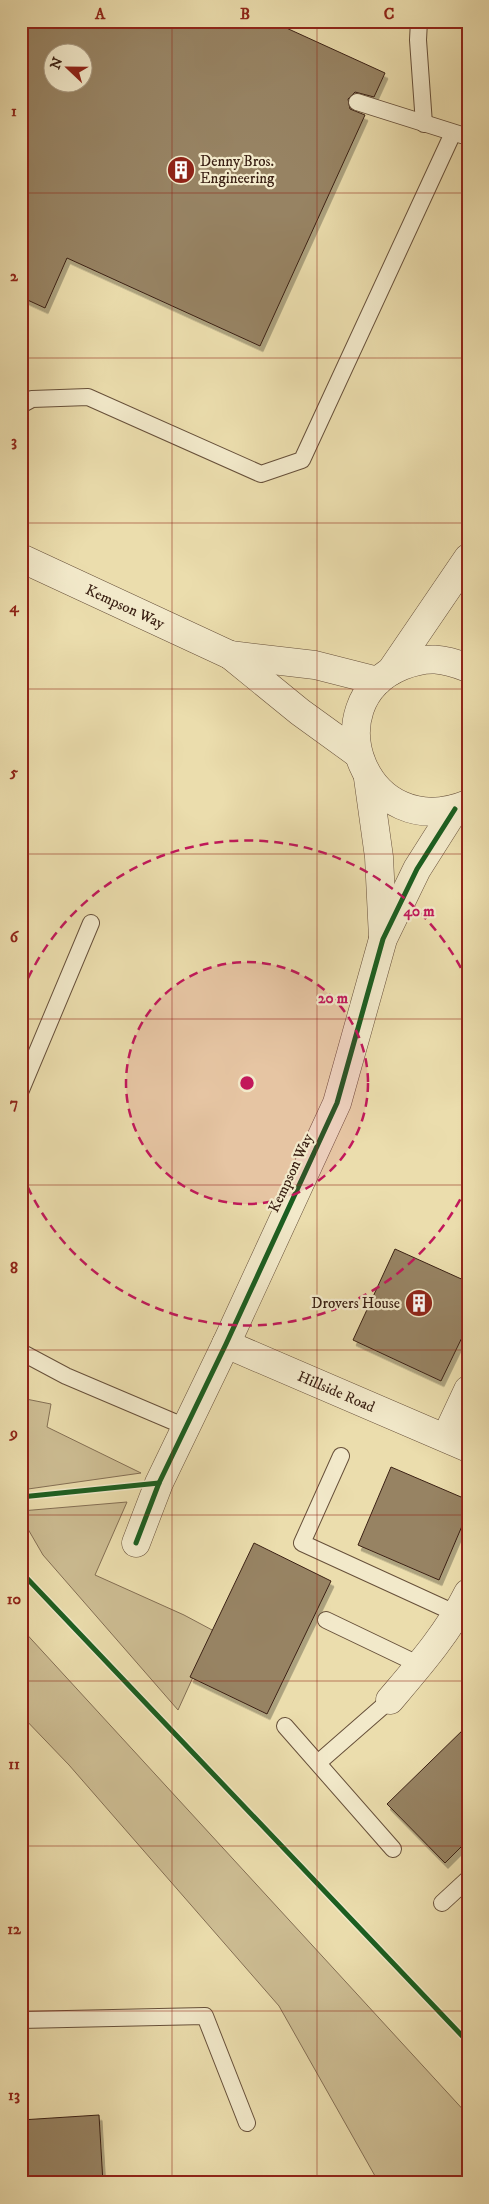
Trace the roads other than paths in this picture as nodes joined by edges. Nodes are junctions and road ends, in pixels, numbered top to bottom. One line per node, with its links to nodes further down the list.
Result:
1 (419, 21): 3 (lane)
2 (357, 102): 3 (lane)
3 (424, 124): 4 (lane)
4 (460, 135): 5 (lane)
5 (21, 405)
6 (21, 558): 8 (street, Kempson Way)
7 (468, 558): 10 (street)
8 (230, 655): 10 (street, Kempson Way); 11 (street, Kempson Way)
9 (468, 668): 10 (street)
10 (384, 676): 11 (street)
11 (358, 754): 12 (street)
12 (368, 778): 13 (street); 15 (street, Kempson Way)
13 (462, 807): 15 (street, Kempson Way)
14 (91, 923): 16 (lane)
15 (383, 939): 17 (street, Kempson Way)
16 (21, 1090)
17 (226, 1344): 20 (street, Kempson Way); 21 (street, Hillside Road)
18 (21, 1352): 20 (lane)
19 (468, 1390): 21 (street, Hillside Road)
20 (186, 1427): 23 (street, Kempson Way)
21 (457, 1443)
22 (341, 1456): 24 (lane)
23 (136, 1543)
24 (464, 1609): 26 (street)
25 (326, 1620): 26 (lane)
26 (420, 1664): 27 (street)
27 (390, 1700): 29 (lane)
28 (285, 1726): 29 (lane)
29 (319, 1762): 30 (lane)
30 (393, 1849)
31 (468, 1880): 32 (lane)
32 (442, 1903)
33 (21, 2020): 34 (lane)
34 (247, 2123)

